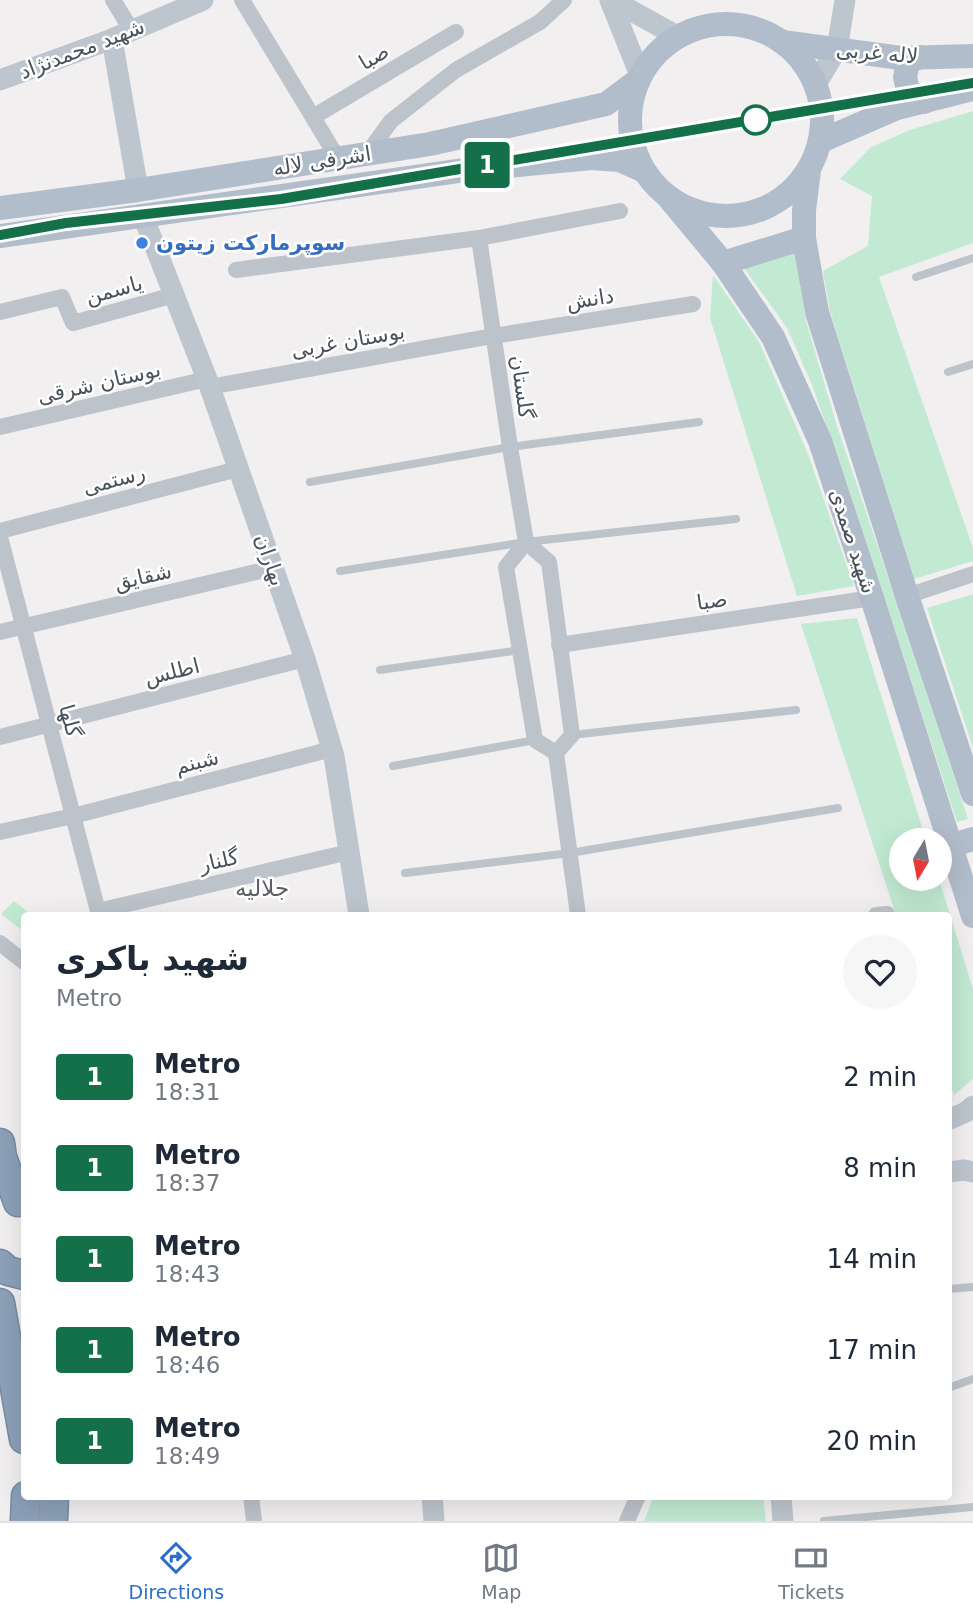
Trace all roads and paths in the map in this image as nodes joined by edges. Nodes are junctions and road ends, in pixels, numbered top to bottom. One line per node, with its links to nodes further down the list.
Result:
1 (113, 0): 7 (street)
2 (202, 0): 7 (main road, شهید محمدنژاد)
3 (242, 0): 20 (street)
4 (564, 0): 22 (street)
5 (611, 0): 9 (main road); 15 (main road)
6 (845, 0): 12 (main road)
7 (132, 31): 10 (main road, شهید محمدنژاد)
8 (456, 32): 20 (street, صبا)
9 (677, 36): 11 (main road); 15 (main road)
10 (112, 40): 16 (main road, شهید محمدنژاد); 26 (main road)
11 (782, 42): 12 (main road, لاله غربی); 17 (main road)
12 (837, 49): 13 (main road, لاله غربی); 17 (main road)
13 (920, 57): 14 (main road, لاله غربی); 19 (main road)
14 (973, 57)
15 (637, 79): 22 (main road, اشرفی لاله); 24 (main road)
16 (0, 80)
17 (816, 84): 21 (main road)
18 (973, 89): 19 (main road)
19 (924, 102): 21 (main road)
20 (313, 117): 23 (street)
21 (821, 141): 25 (main road)
22 (367, 154): 23 (main road, اشرفی لاله)
23 (337, 158): 26 (main road, اشرفی لاله)
24 (642, 170): 27 (main road); 30 (main road, اشرفی لاله)
25 (810, 170): 27 (main road); 33 (main road, شهید صمدی)
26 (138, 190): 28 (main road, اشرفی لاله)
27 (669, 198): 35 (main road, شهید صمدی)
28 (0, 208)
29 (620, 211): 32 (street)
30 (143, 216): 31 (main road, اشرفی لاله); 38 (main road, بهاران)
31 (0, 236)
32 (479, 238): 36 (street); 41 (street, گلستان)
33 (804, 238): 35 (main road); 57 (main road, شهید صمدی)
34 (973, 258): 37 (lane)
35 (723, 263): 58 (main road, شهید صمدی)
36 (236, 270)
37 (916, 277)
38 (174, 295): 40 (street, یاسمن); 44 (main road, بهاران)
39 (693, 304): 41 (street, دانش)
40 (0, 312)
41 (494, 336): 44 (street, بوستان غربی); 47 (street, گلستان)
42 (973, 364): 43 (lane)
43 (948, 372)
44 (208, 383): 46 (street, بوستان شرقی); 48 (main road, بهاران)
45 (699, 422): 47 (lane)
46 (0, 427)
47 (510, 447): 49 (lane); 53 (street, گلستان)
48 (238, 469): 51 (street, رستمی); 54 (main road, بهاران)
49 (310, 481)
50 (736, 519): 53 (lane)
51 (0, 531)
52 (0, 537): 59 (street, گلها)
53 (526, 542): 55 (lane); 61 (street); 62 (street)
54 (273, 568): 59 (street, شقایق); 63 (main road, بهاران)
55 (340, 571)
56 (973, 574): 57 (street)
57 (907, 596): 73 (main road, شهید صمدی)
58 (872, 598): 61 (street, صبا); 77 (main road, شهید صمدی)
59 (23, 626): 60 (street, شقایق); 66 (street, گلها)
60 (0, 632)
61 (559, 645): 67 (street)
62 (520, 650): 64 (lane); 69 (street)
63 (305, 659): 66 (street, اطلس); 70 (main road, بهاران)
64 (380, 670)
65 (796, 709): 67 (lane)
66 (49, 725): 68 (street, اطلس); 75 (street, گلها)
67 (572, 734): 71 (street)
68 (0, 737)
69 (535, 740): 71 (street); 72 (lane)
70 (332, 749): 75 (street, شبنم); 78 (main road, بهاران)
71 (556, 753): 79 (street)
72 (393, 766)
73 (973, 794)
74 (838, 808): 79 (lane)
75 (73, 816): 76 (street, شبنم); 81 (street, گلها)
76 (0, 832)
77 (962, 842): 85 (main road, شهید صمدی)
78 (349, 852): 82 (street, گلنار); 83 (main road, بهاران)
79 (570, 853): 80 (lane); 84 (street)
80 (405, 873)
81 (99, 912)
82 (103, 912)
83 (359, 912)
84 (578, 912)
85 (973, 916)
86 (0, 943): 87 (street)
87 (21, 960)
88 (973, 1106): 89 (main road)
89 (952, 1118)
90 (973, 1123): 91 (main road)
91 (952, 1126)
92 (0, 1143): 93 (highway)
93 (18, 1204)
94 (0, 1264): 95 (highway)
95 (21, 1274)
96 (973, 1287): 97 (lane)
97 (952, 1289)
98 (0, 1303): 101 (highway)
99 (973, 1379): 100 (lane)
100 (952, 1387)
101 (21, 1421)
102 (26, 1500): 109 (highway)
103 (54, 1500): 110 (highway)
104 (251, 1500): 111 (street)
105 (432, 1500): 112 (main road)
106 (636, 1500): 113 (street)
107 (781, 1500): 114 (main road)
108 (973, 1507): 115 (lane)
109 (25, 1521)
110 (53, 1521)
111 (254, 1521)
112 (435, 1521)
113 (627, 1521)
114 (783, 1521)
115 (824, 1521)

